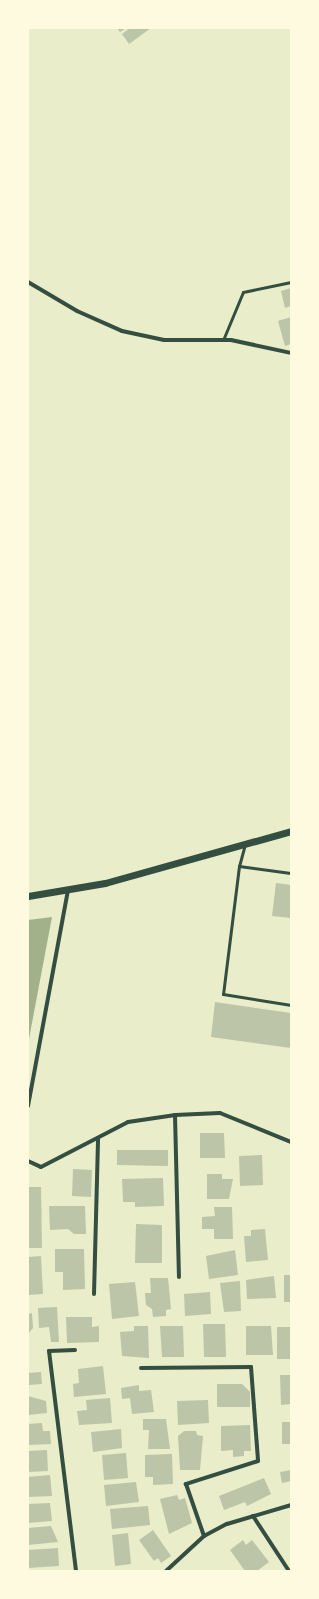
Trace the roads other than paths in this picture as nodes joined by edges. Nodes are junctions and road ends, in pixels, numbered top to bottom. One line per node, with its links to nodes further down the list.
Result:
1 (28, 282): 3 (street)
2 (291, 282): 3 (lane)
3 (223, 340): 4 (street)
4 (291, 353)
5 (291, 831): 6 (street)
6 (245, 844): 7 (lane); 9 (street)
7 (239, 866): 8 (lane); 11 (lane)
8 (291, 873)
9 (68, 890): 10 (street); 12 (street)
10 (28, 896)
11 (291, 1005)
12 (28, 1106)
13 (176, 1115): 14 (street); 15 (street); 17 (street)
14 (98, 1138): 16 (street); 18 (street)
15 (291, 1142)
16 (28, 1161)
17 (179, 1277)
18 (94, 1294)
19 (75, 1350): 24 (street)
20 (141, 1368): 23 (street)
21 (291, 1505): 22 (street)
22 (252, 1516): 23 (street); 26 (street)
23 (204, 1536): 25 (street)
24 (76, 1571)
25 (166, 1571)
26 (289, 1571)

